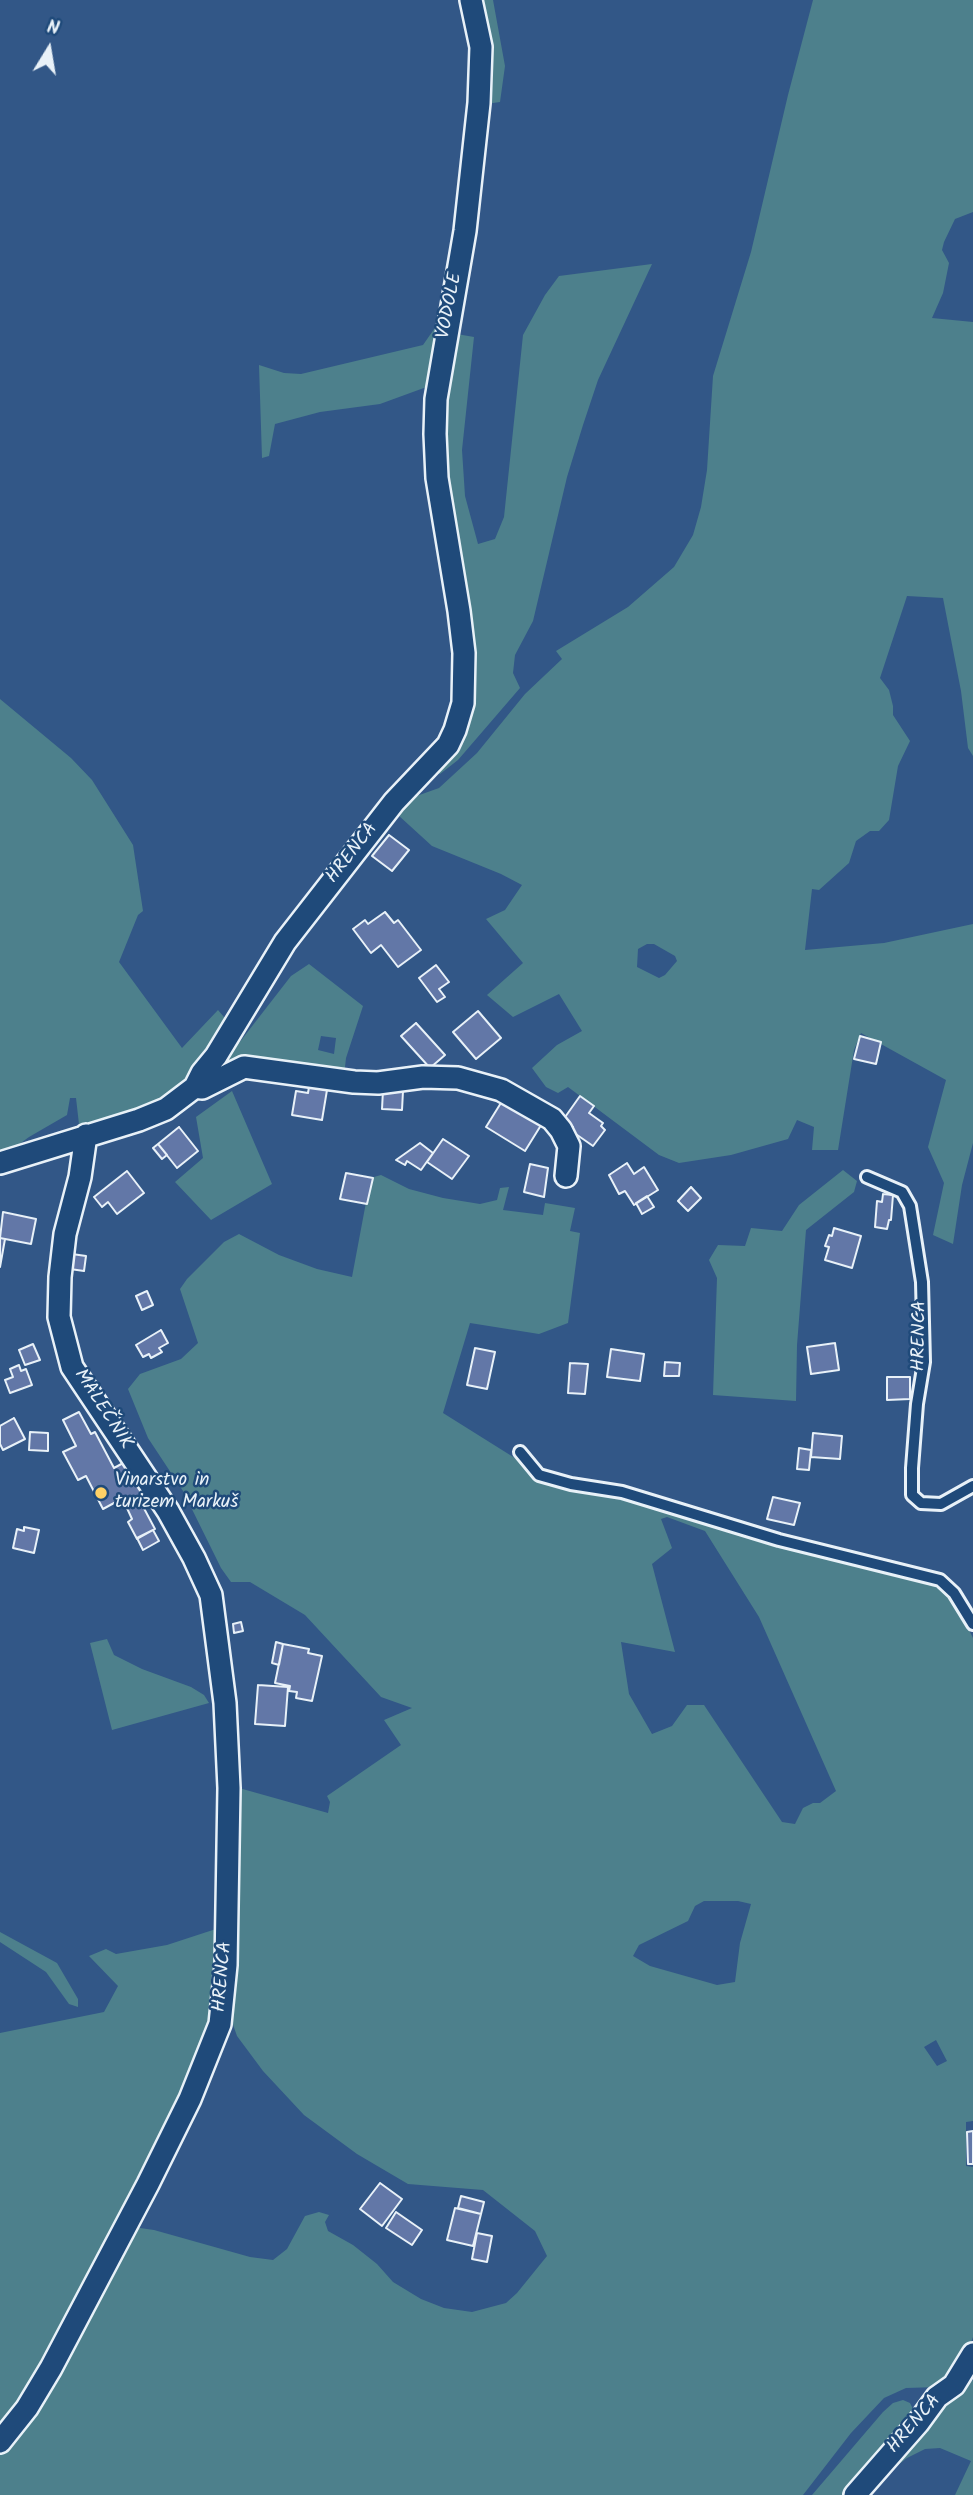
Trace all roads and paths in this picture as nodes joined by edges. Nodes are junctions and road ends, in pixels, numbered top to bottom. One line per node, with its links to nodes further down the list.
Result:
1 (471, 0): 2 (street, VODOLE)
2 (459, 611): 3 (street, HRENCA)
3 (195, 1087): 4 (street, HRENCA); 6 (street, HRENCA)
4 (86, 1135): 5 (street); 10 (street, MALEČNIK)
5 (0, 1163)
6 (566, 1176)
7 (867, 1177): 9 (lane, HRENCA)
8 (520, 1452): 11 (lane)
9 (973, 1486)
10 (168, 1511): 13 (street, HRENCA)
11 (973, 1624)
12 (973, 2354): 14 (street, HRENCA)
13 (0, 2441)
14 (855, 2495)

